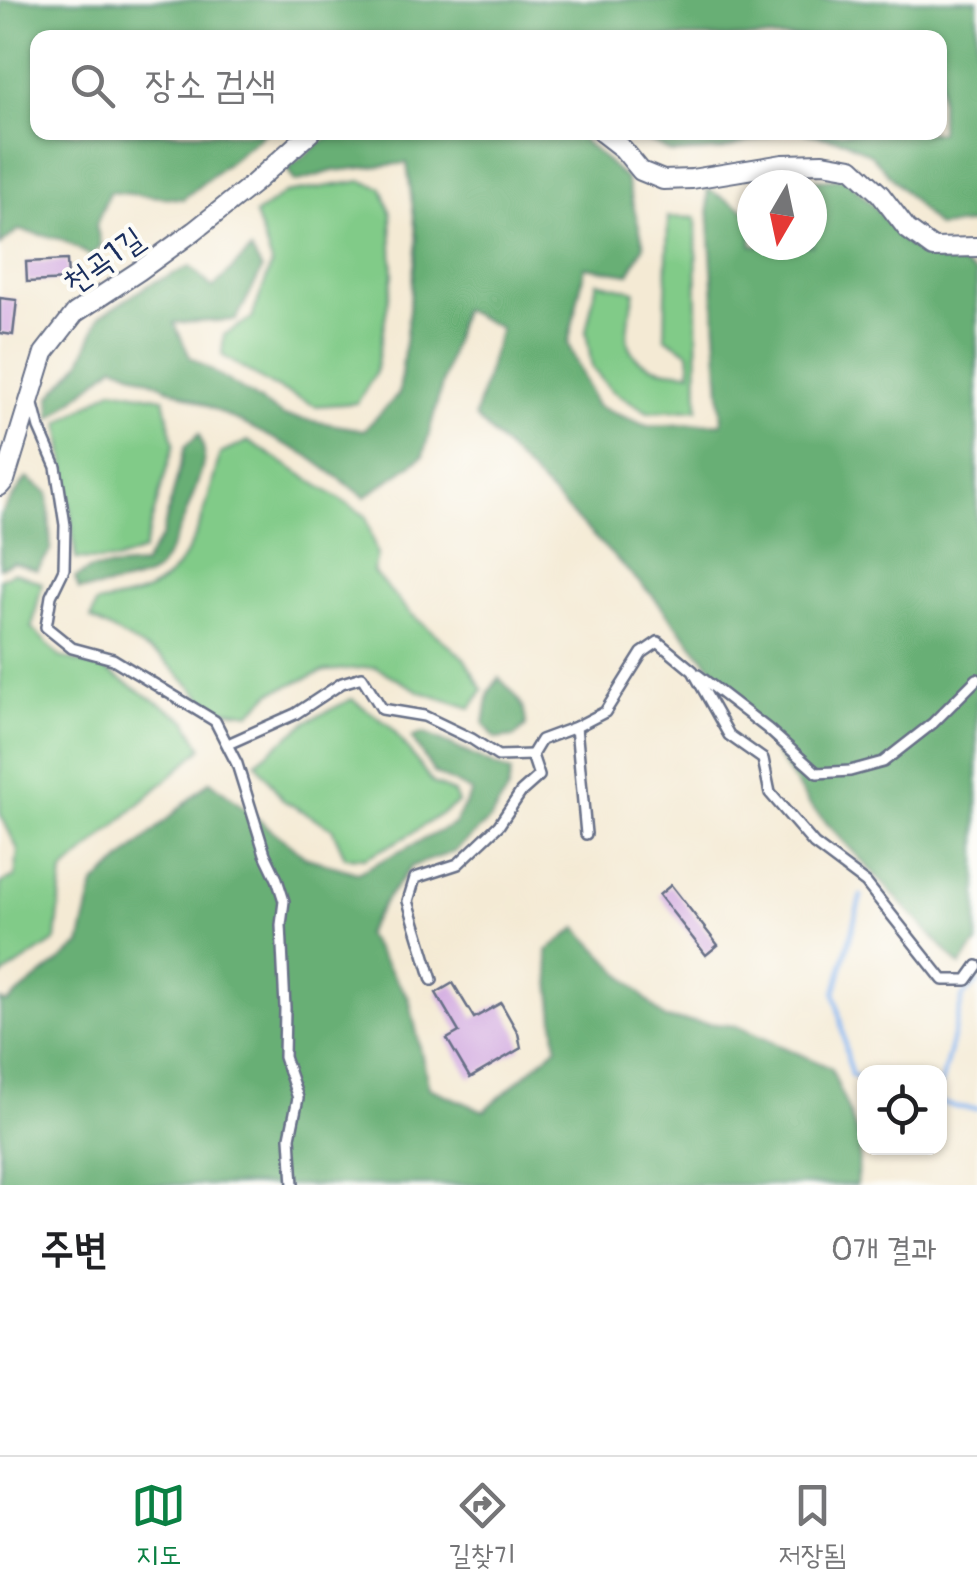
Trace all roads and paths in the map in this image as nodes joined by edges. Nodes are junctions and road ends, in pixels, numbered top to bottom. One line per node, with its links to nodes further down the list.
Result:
1 (302, 140): 4 (street, 천곡1길)
2 (612, 140): 3 (street)
3 (977, 247)
4 (30, 394): 5 (street, 천곡1길); 9 (lane)
5 (0, 486)
6 (693, 670): 7 (lane); 8 (lane); 12 (lane)
7 (977, 680)
8 (576, 727): 10 (lane); 11 (lane)
9 (228, 744): 10 (lane); 14 (lane)
10 (532, 754): 13 (lane)
11 (586, 834)
12 (977, 966)
13 (432, 980)
14 (292, 1185)

